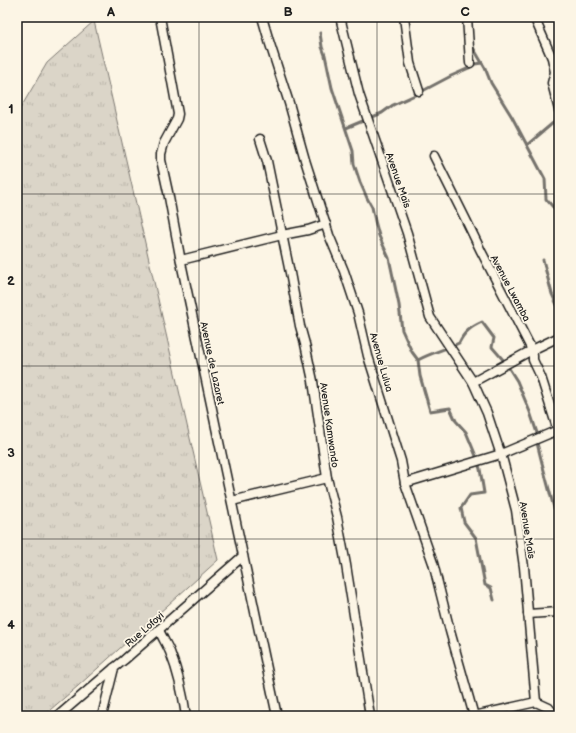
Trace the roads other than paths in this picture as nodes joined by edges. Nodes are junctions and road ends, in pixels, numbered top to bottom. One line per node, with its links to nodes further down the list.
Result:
1 (160, 17): 14 (street, Avenue de Lazaret)
2 (262, 17): 12 (street, Avenue Lulua)
3 (340, 17): 17 (street, Avenue Maïs)
4 (404, 17): 8 (street)
5 (466, 17): 7 (street)
6 (534, 17): 9 (street)
7 (470, 63)
8 (419, 91)
9 (559, 110)
10 (260, 139): 13 (street, Avenue Kamwando)
11 (434, 156): 16 (street, Avenue Lwamba)
12 (326, 224): 13 (street); 21 (street, Avenue Lulua)
13 (282, 235): 14 (street); 20 (street, Avenue Kamwando)
14 (181, 260): 22 (street, Avenue de Lazaret)
15 (559, 337): 16 (street)
16 (532, 350): 17 (street); 18 (street, Avenue Lwamba)
17 (474, 382): 19 (street, Avenue Maïs)
18 (558, 432): 19 (street)
19 (501, 454): 21 (street); 25 (street, Avenue Maïs)
20 (327, 478): 22 (street); 33 (street, Avenue Kamwando)
21 (405, 483): 34 (street, Avenue Lulua)
22 (232, 501): 23 (street, Avenue de Lazaret)
23 (243, 556): 26 (street, Rue Lofoyi); 32 (street, Avenue de Lazaret)
24 (559, 612): 25 (street)
25 (528, 614): 28 (street, Avenue Maïs)
26 (159, 630): 27 (street, Rue Lofoyi); 31 (street)
27 (114, 668): 29 (street, Rue Lofoyi); 30 (street)
28 (536, 702): 34 (street); 35 (street)
29 (58, 716)
30 (102, 716)
31 (186, 716)
32 (277, 716)
33 (370, 716)
34 (474, 716)
35 (555, 716)

